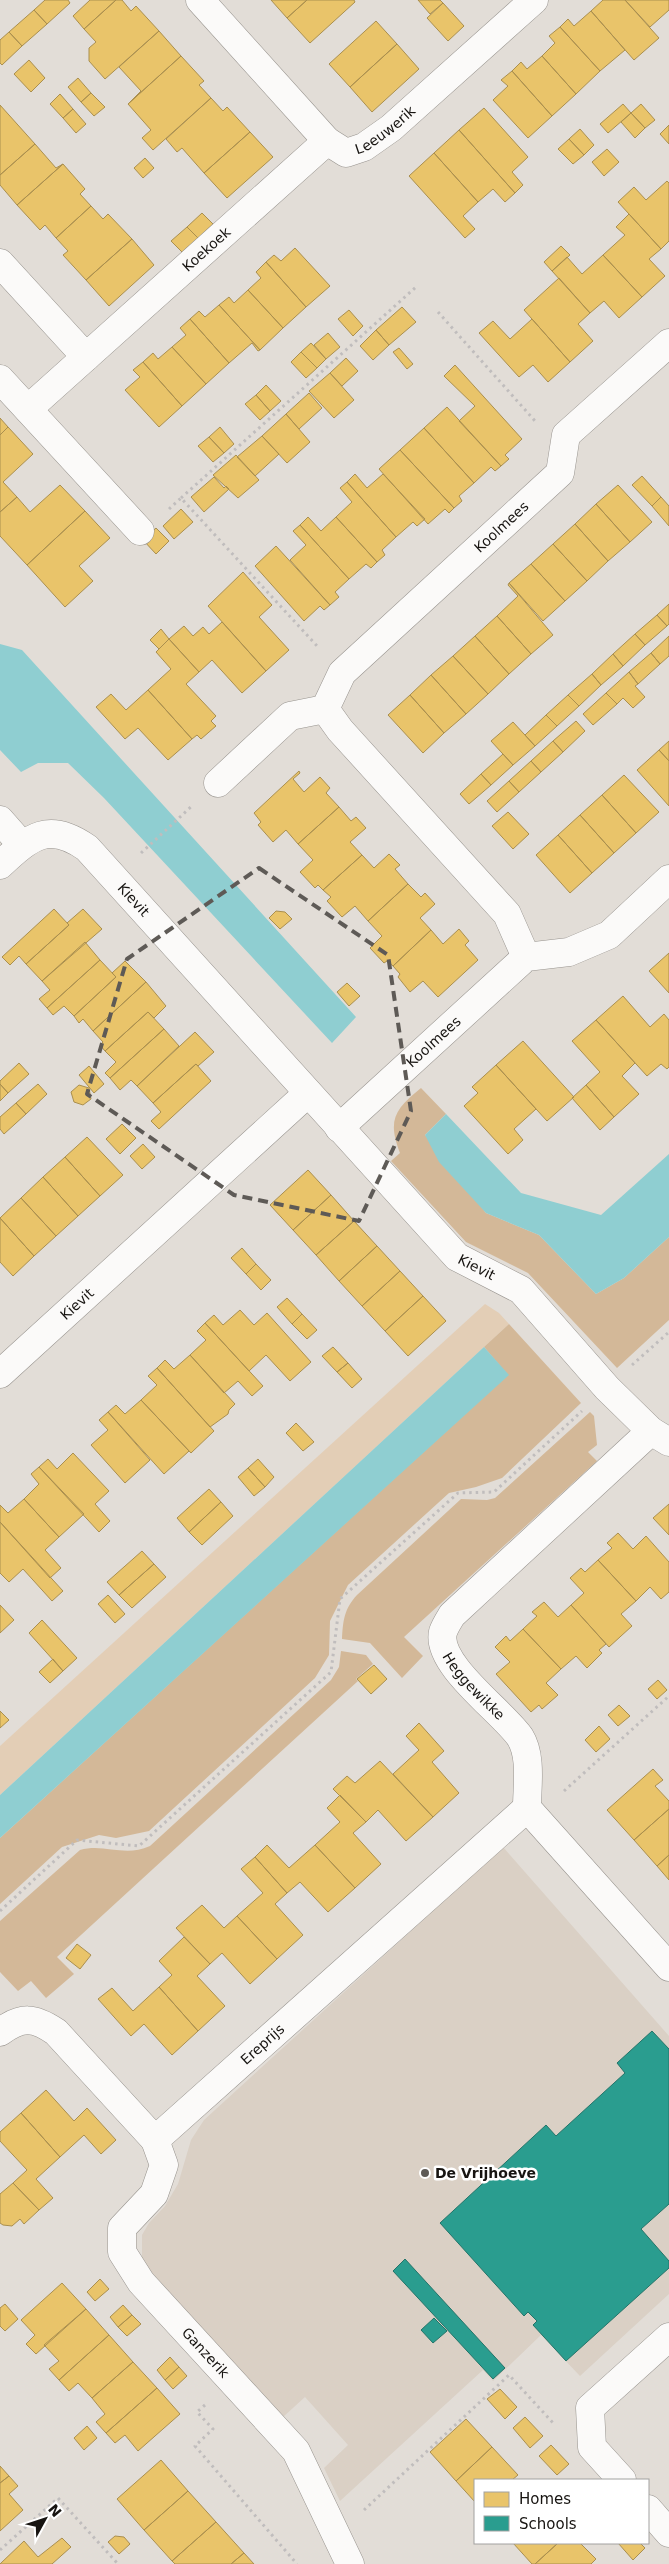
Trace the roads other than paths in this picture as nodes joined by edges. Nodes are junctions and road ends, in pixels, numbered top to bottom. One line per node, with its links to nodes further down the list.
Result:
1 (200, 0): 3 (street, Leeuwerik)
2 (534, 0): 3 (street, Leeuwerik)
3 (327, 141): 6 (street, Koekoek)
4 (0, 263): 6 (street)
5 (669, 343): 10 (street, Koolmees)
6 (86, 357): 8 (street, Koekoek)
7 (0, 379): 8 (street)
8 (28, 409): 9 (street)
9 (140, 531)
10 (325, 709): 11 (street); 16 (street)
11 (218, 783)
12 (0, 820): 13 (street)
13 (22, 845): 14 (street, Kievit); 17 (street, Kievit)
14 (0, 865)
15 (669, 879): 16 (street)
16 (526, 957): 18 (street, Koolmees)
17 (308, 1093): 18 (street, Kievit); 19 (street, Kievit)
18 (339, 1128): 20 (street, Kievit)
19 (0, 1374)
20 (660, 1436): 21 (street, Heggewikke)
21 (531, 1812): 22 (street); 24 (street, Ereprijs)
22 (669, 1967)
23 (0, 2032): 24 (street)
24 (155, 2140): 29 (street, Ganzerik)
25 (669, 2337): 26 (street)
26 (621, 2479)
27 (649, 2510): 28 (street)
28 (669, 2533)
29 (350, 2564)

